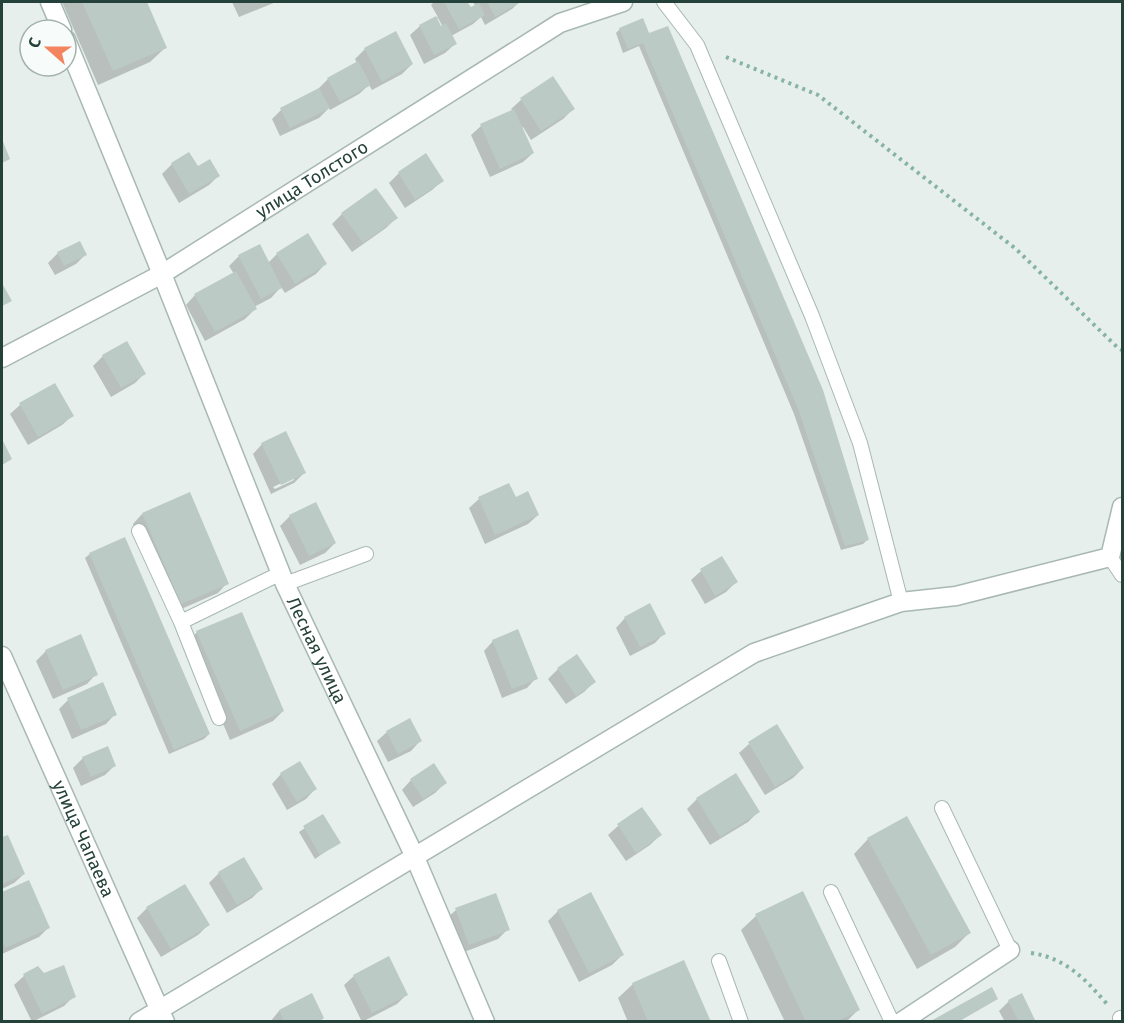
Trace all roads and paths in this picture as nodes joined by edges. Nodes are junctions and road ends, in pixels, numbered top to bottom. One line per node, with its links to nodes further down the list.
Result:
1 (50, 2): 4 (street)
2 (623, 2): 7 (street, улица Толстого)
3 (664, 2): 5 (lane)
4 (57, 18)
5 (697, 45): 8 (path); 17 (lane)
6 (78, 69): 7 (street, Лесная улица)
7 (162, 274): 9 (street, улица Толстого); 16 (street, Лесная улица)
8 (1122, 350)
9 (2, 358)
10 (1122, 507): 11 (street)
11 (1120, 528): 14 (street)
12 (140, 531): 18 (lane)
13 (366, 554): 16 (lane)
14 (1110, 557): 15 (lane); 17 (street)
15 (1122, 575)
16 (283, 578): 18 (lane); 22 (street, Лесная улица)
17 (901, 602): 22 (street)
18 (181, 622): 20 (lane)
19 (2, 656): 26 (street, улица Чапаева)
20 (219, 718)
21 (942, 807): 24 (lane)
22 (414, 855): 26 (street); 29 (street, Лесная улица)
23 (831, 892): 31 (lane)
24 (1010, 950): 27 (path); 32 (street)
25 (719, 961): 30 (lane)
26 (163, 1016): 28 (street)
27 (1120, 1020)
28 (139, 1022)
29 (485, 1022)
30 (741, 1022)
31 (892, 1022)
32 (901, 1022)

